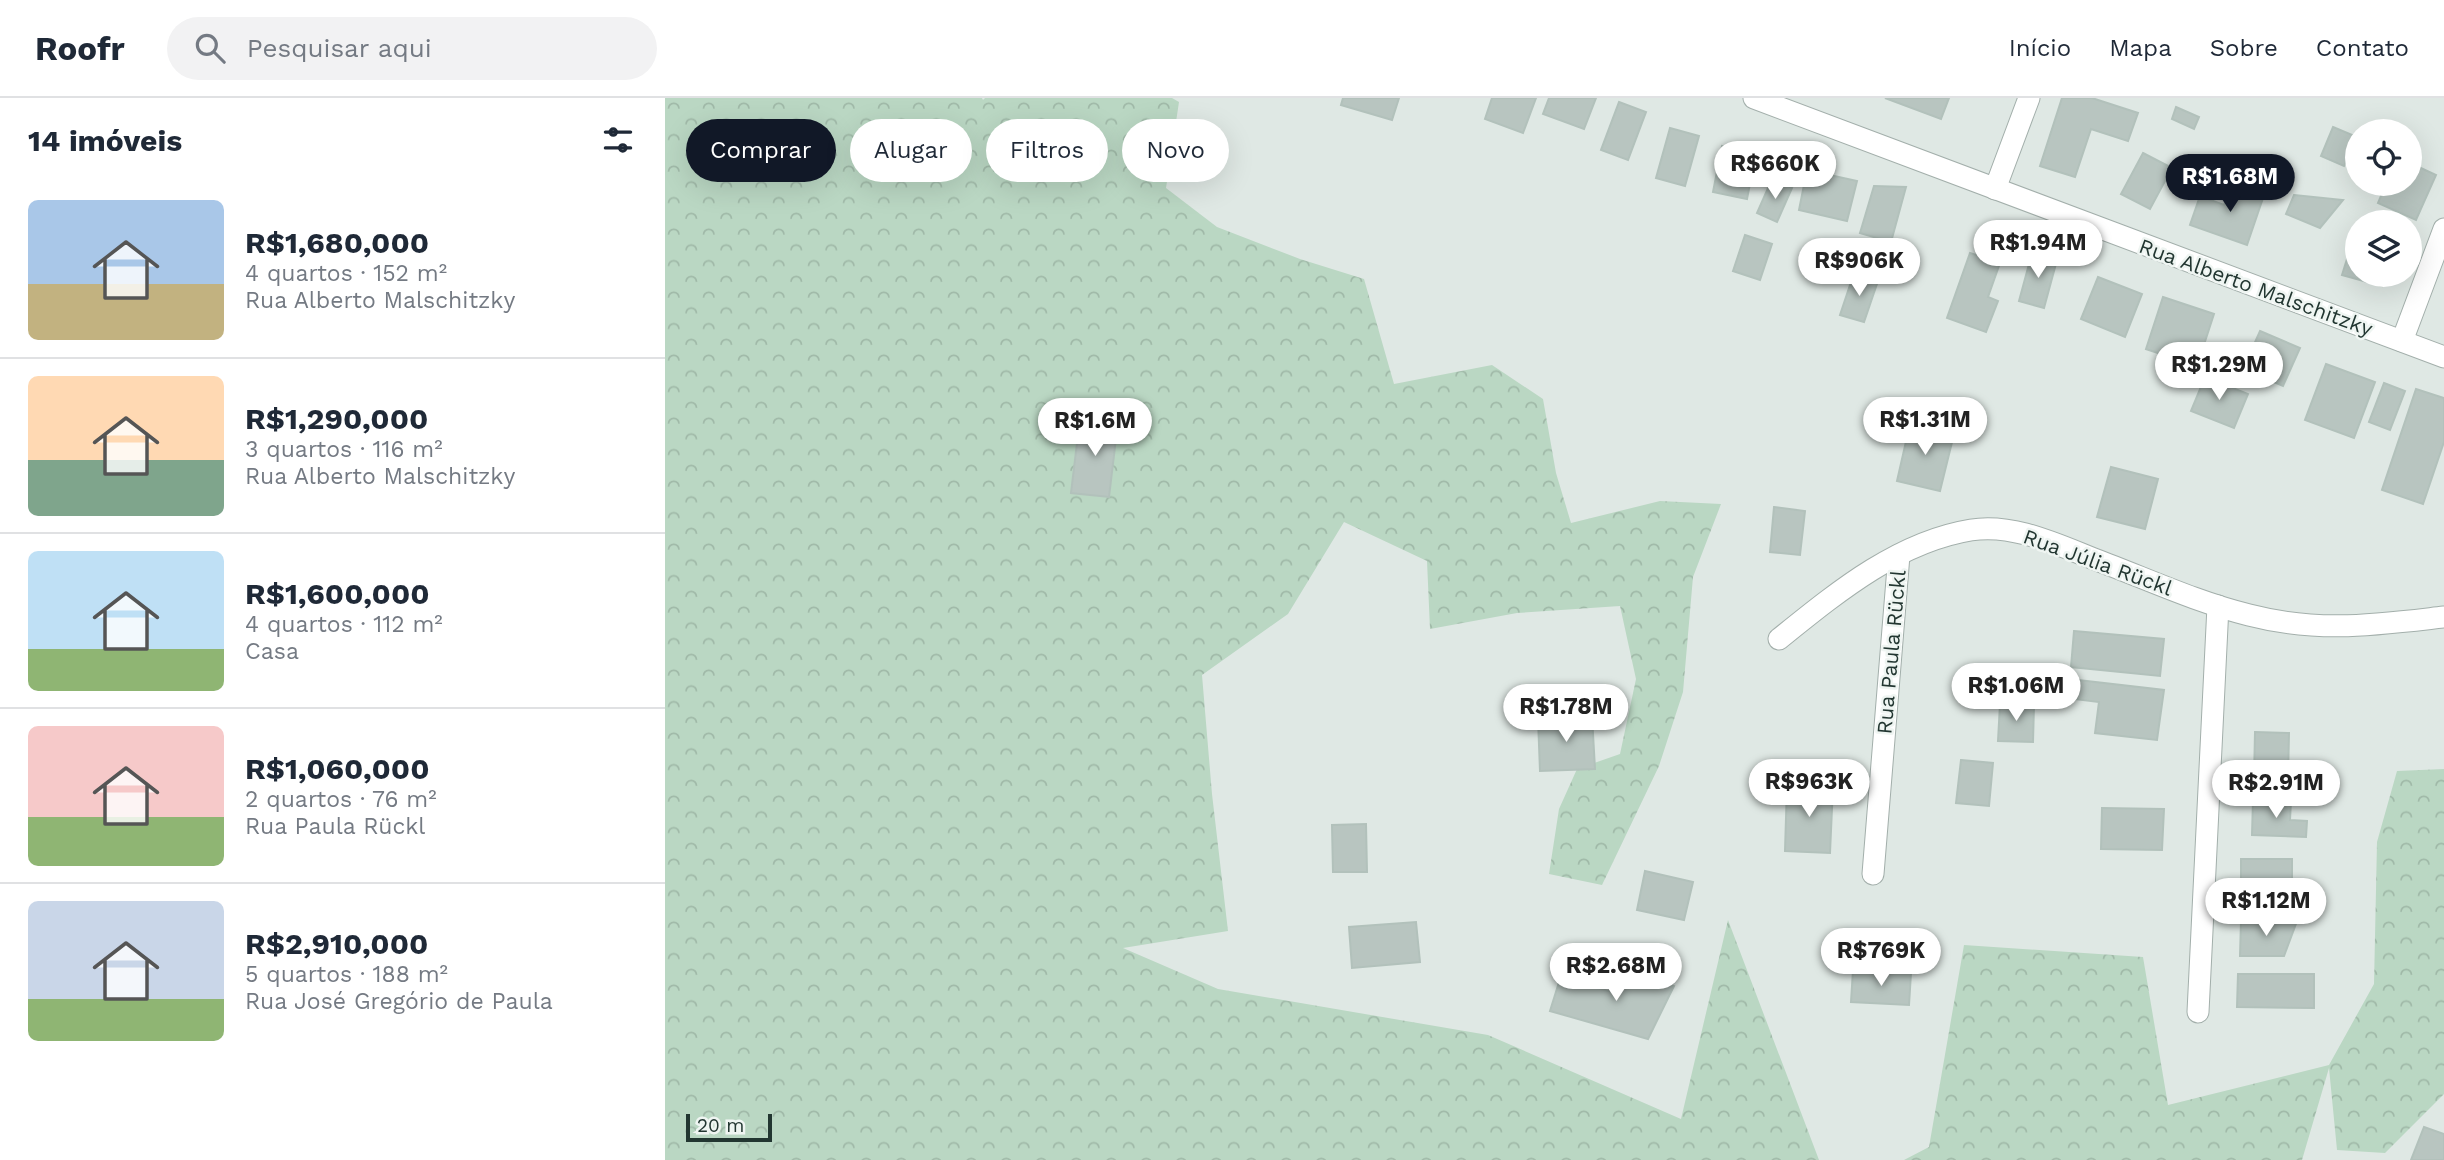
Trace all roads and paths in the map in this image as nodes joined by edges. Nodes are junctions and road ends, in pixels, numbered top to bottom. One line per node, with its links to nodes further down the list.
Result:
1 (1754, 98): 3 (street, Rua Alberto Malschitzky)
2 (2029, 98): 3 (street)
3 (1995, 189): 5 (street, Rua Alberto Malschitzky)
4 (2444, 229): 5 (street)
5 (2402, 341): 6 (street, Rua Alberto Malschitzky)
6 (2444, 357)
7 (1899, 555): 8 (street, Rua Júlia Rückl); 10 (street, Rua Júlia Rückl); 11 (street, Rua Paula Rückl)
8 (2218, 607): 9 (street, Rua Júlia Rückl); 12 (street)
9 (2444, 617)
10 (1779, 639)
11 (1873, 874)
12 (2199, 1012)

